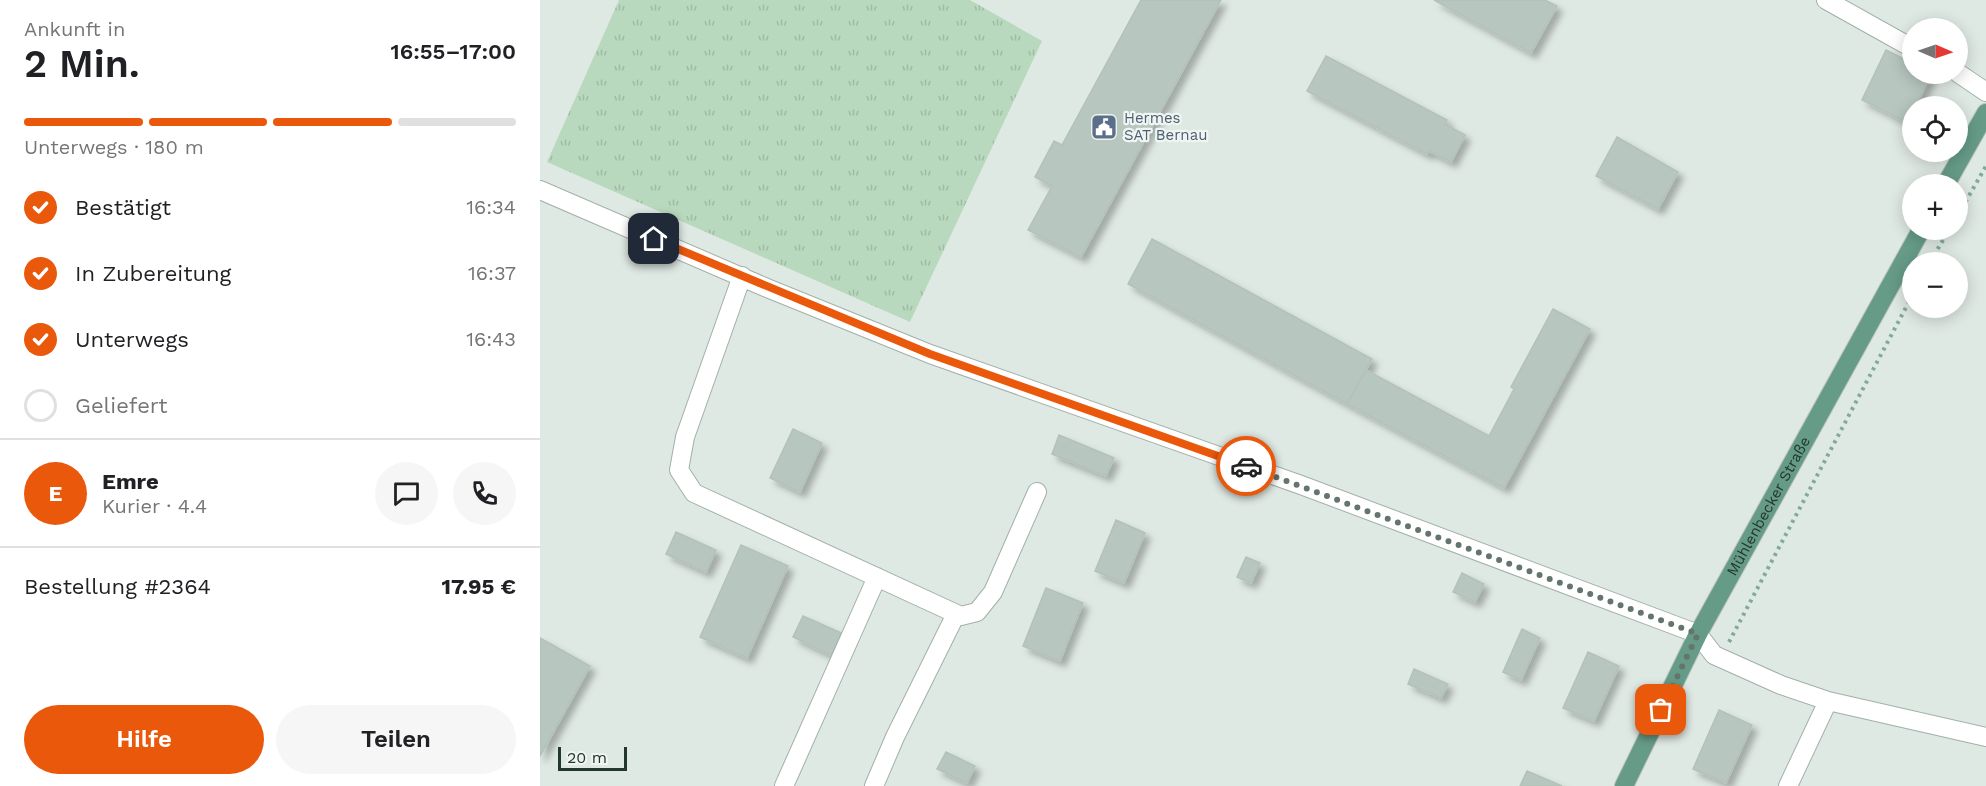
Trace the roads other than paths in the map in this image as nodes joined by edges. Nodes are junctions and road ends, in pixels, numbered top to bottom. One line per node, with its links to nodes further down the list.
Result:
1 (1826, 0): 2 (street)
2 (1853, 7): 3 (street)
3 (1902, 41)
4 (1968, 80): 5 (street)
5 (1986, 92)
6 (1986, 113): 7 (main road)
7 (1952, 174)
8 (540, 190): 10 (street)
9 (1915, 240): 14 (main road, Mühlenbecker Straße)
10 (742, 276): 12 (street); 14 (street)
11 (1037, 492): 13 (street)
12 (876, 577): 13 (street); 17 (street)
13 (956, 614): 18 (street)
14 (1698, 634): 15 (street); 19 (main road, Mühlenbecker Straße)
15 (1827, 701): 16 (street); 20 (street)
16 (1986, 737)
17 (784, 786)
18 (874, 786)
19 (1624, 786)
20 (1788, 786)

